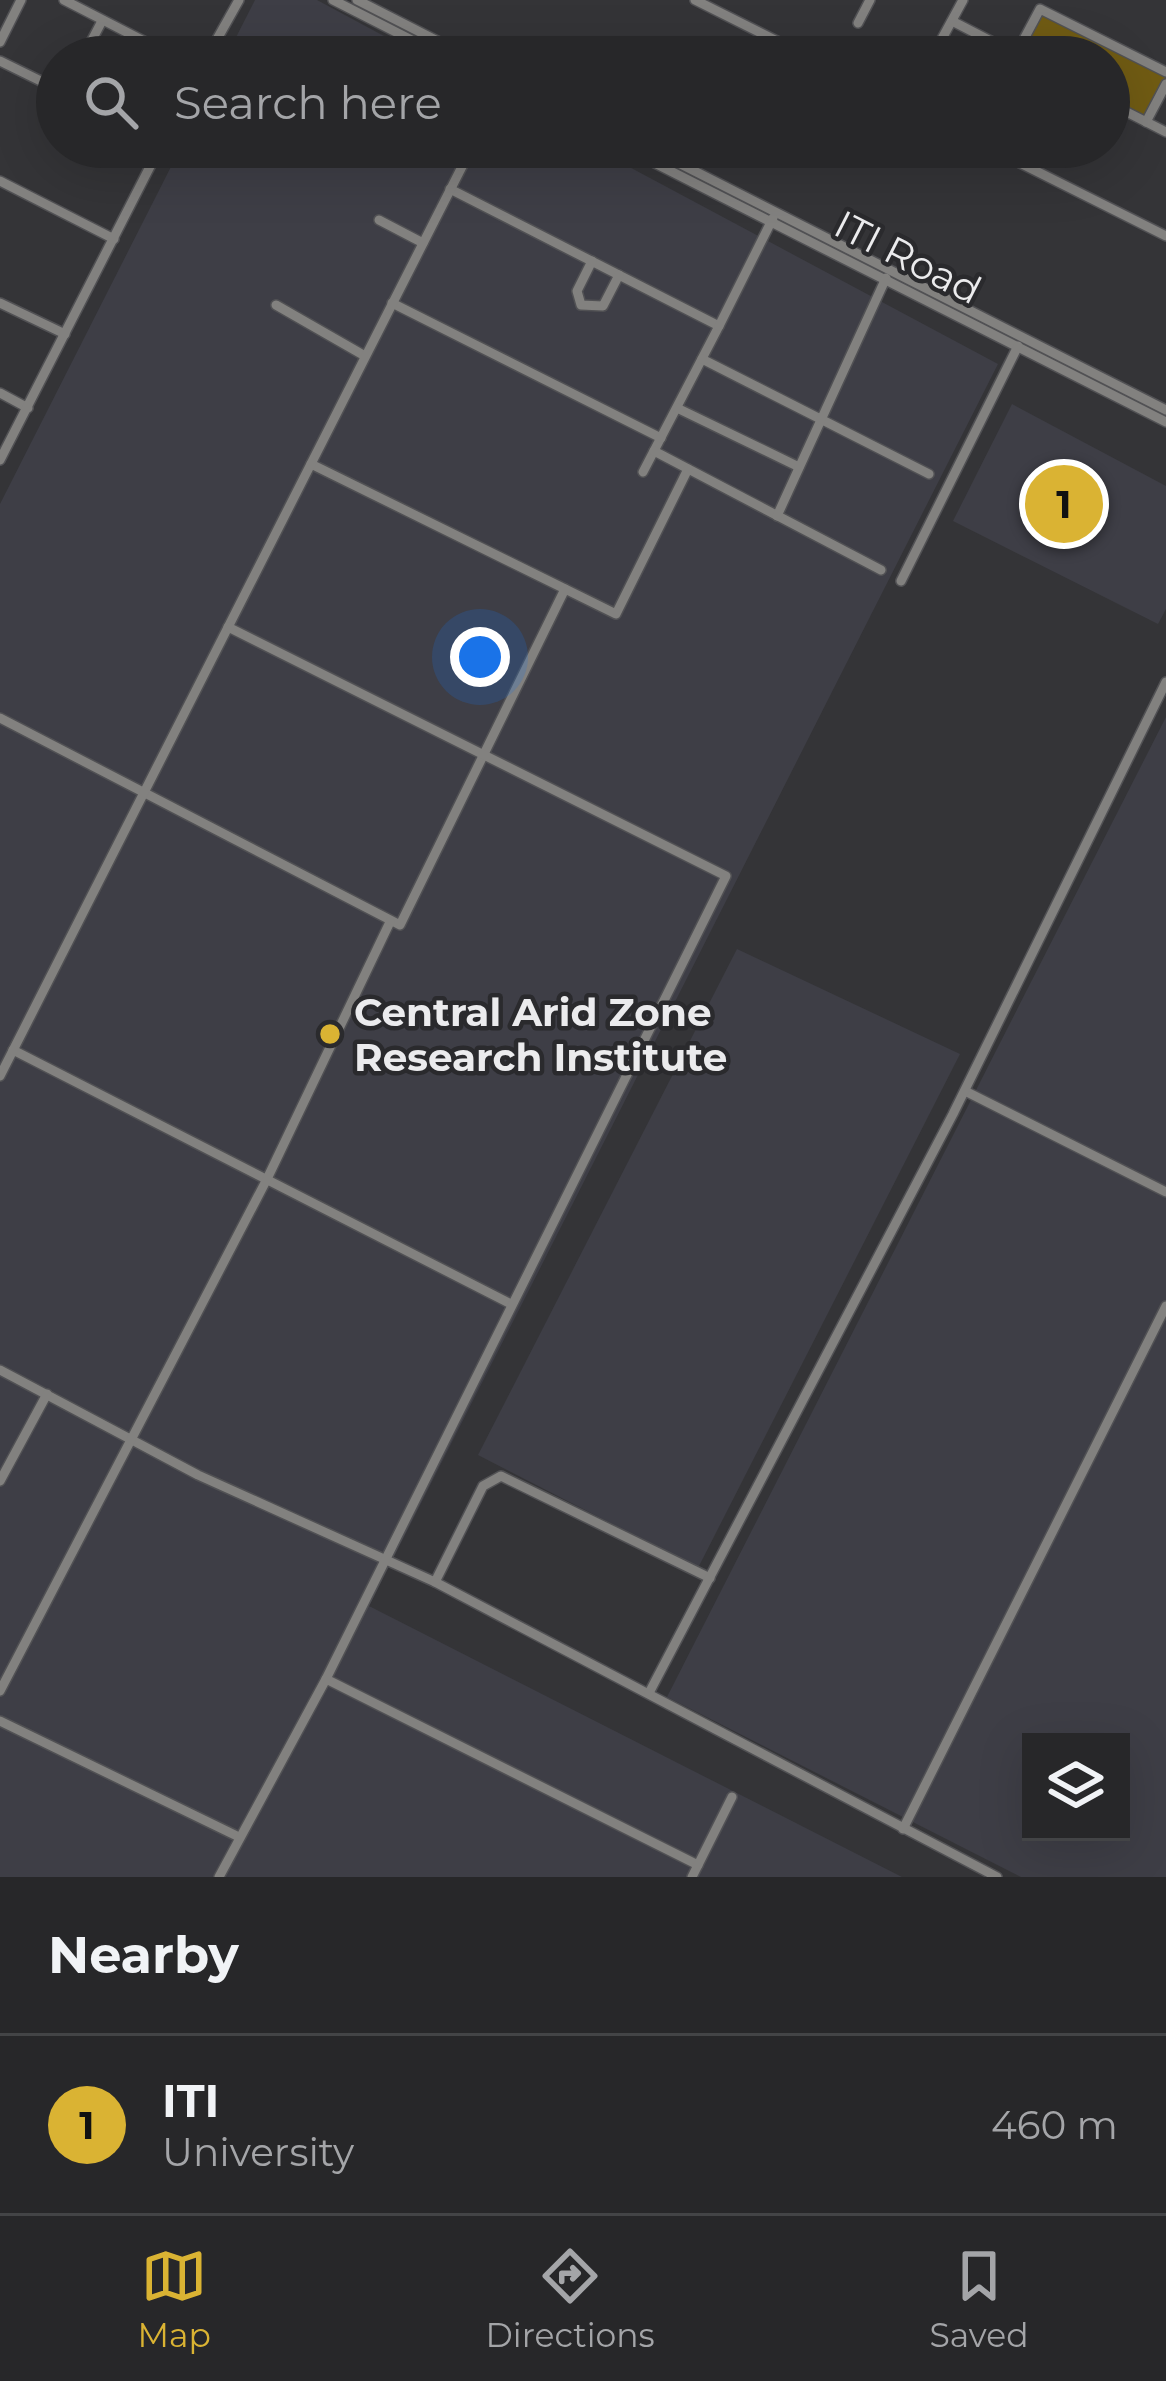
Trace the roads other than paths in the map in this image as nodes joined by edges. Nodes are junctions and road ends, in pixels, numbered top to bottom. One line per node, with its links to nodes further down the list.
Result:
1 (21, 0): 22 (street)
2 (64, 0): 9 (street)
3 (239, 0): 14 (street)
4 (332, 0): 15 (street)
5 (357, 0): 16 (street)
6 (695, 0): 17 (street)
7 (870, 0): 11 (street)
8 (963, 0): 10 (street)
9 (102, 21): 12 (street); 13 (street)
10 (952, 21): 18 (street); 19 (street)
11 (858, 23)
12 (94, 36)
13 (132, 36)
14 (219, 36)
15 (403, 36)
16 (428, 36)
17 (766, 36)
18 (944, 36)
19 (981, 36)
20 (1028, 36): 21 (street)
21 (1094, 36)
22 (0, 41)
23 (1130, 54): 25 (street)
24 (0, 61): 26 (street)
25 (1166, 72)
26 (36, 78)
27 (1166, 84): 29 (street)
28 (1130, 114): 29 (street)
29 (1146, 122): 30 (street)
30 (1166, 132)
31 (149, 168): 41 (street)
32 (461, 168): 37 (street)
33 (668, 168): 38 (street, ITI Road)
34 (685, 168): 38 (street, ITI Road)
35 (1030, 168): 40 (street)
36 (0, 181): 41 (street)
37 (450, 189): 42 (street); 43 (street)
38 (773, 217): 45 (street, ITI Road); 49 (street); 57 (street, ITI Road)
39 (379, 220): 42 (street)
40 (1166, 236)
41 (113, 238): 50 (street)
42 (423, 243): 47 (street)
43 (592, 261): 44 (street); 44 (street)
44 (619, 275): 49 (street)
45 (886, 278): 51 (street, ITI Road); 58 (street)
46 (0, 303): 50 (street)
47 (392, 303): 52 (street); 60 (street)
48 (276, 305): 52 (street)
49 (718, 326): 53 (street)
50 (65, 334): 55 (street)
51 (1018, 346): 59 (street, ITI Road); 70 (street)
52 (365, 356): 63 (street)
53 (702, 359): 56 (street); 58 (street)
54 (0, 393): 55 (street)
55 (28, 408): 62 (street)
56 (676, 408): 60 (street); 64 (street)
57 (1166, 410)
58 (820, 419): 64 (street); 67 (street)
59 (1166, 422)
60 (661, 438): 61 (street)
61 (654, 451): 65 (street); 66 (street)
62 (0, 460)
63 (311, 464): 71 (street); 72 (street)
64 (799, 467): 68 (street)
65 (688, 469): 68 (street); 71 (street)
66 (644, 472)
67 (929, 474)
68 (777, 516): 69 (street)
69 (881, 570)
70 (901, 581)
71 (565, 589): 75 (street)
72 (228, 627): 75 (street); 76 (street)
73 (1166, 682): 80 (street)
74 (0, 718): 76 (street)
75 (483, 757): 77 (street); 83 (street)
76 (142, 795): 77 (street); 78 (street)
77 (390, 922): 81 (street)
78 (13, 1050): 79 (street); 81 (street)
79 (0, 1076)
80 (964, 1090): 82 (street); 90 (street)
81 (267, 1180): 83 (street); 87 (street)
82 (1166, 1192)
83 (509, 1303): 89 (street)
84 (1166, 1306): 97 (street)
85 (0, 1370): 86 (street)
86 (47, 1394): 87 (street); 88 (street)
87 (130, 1436): 89 (street); 93 (street)
88 (0, 1481)
89 (385, 1559): 91 (street); 92 (street)
90 (710, 1578): 91 (street); 94 (street)
91 (435, 1582): 94 (street)
92 (326, 1678): 98 (street); 99 (street)
93 (0, 1691)
94 (650, 1693): 97 (street)
95 (0, 1721): 98 (street)
96 (732, 1797): 99 (street)
97 (903, 1829): 102 (street)
98 (239, 1837): 100 (street)
99 (698, 1865): 101 (street)
100 (223, 1876)
101 (692, 1877)
102 (998, 1877)

